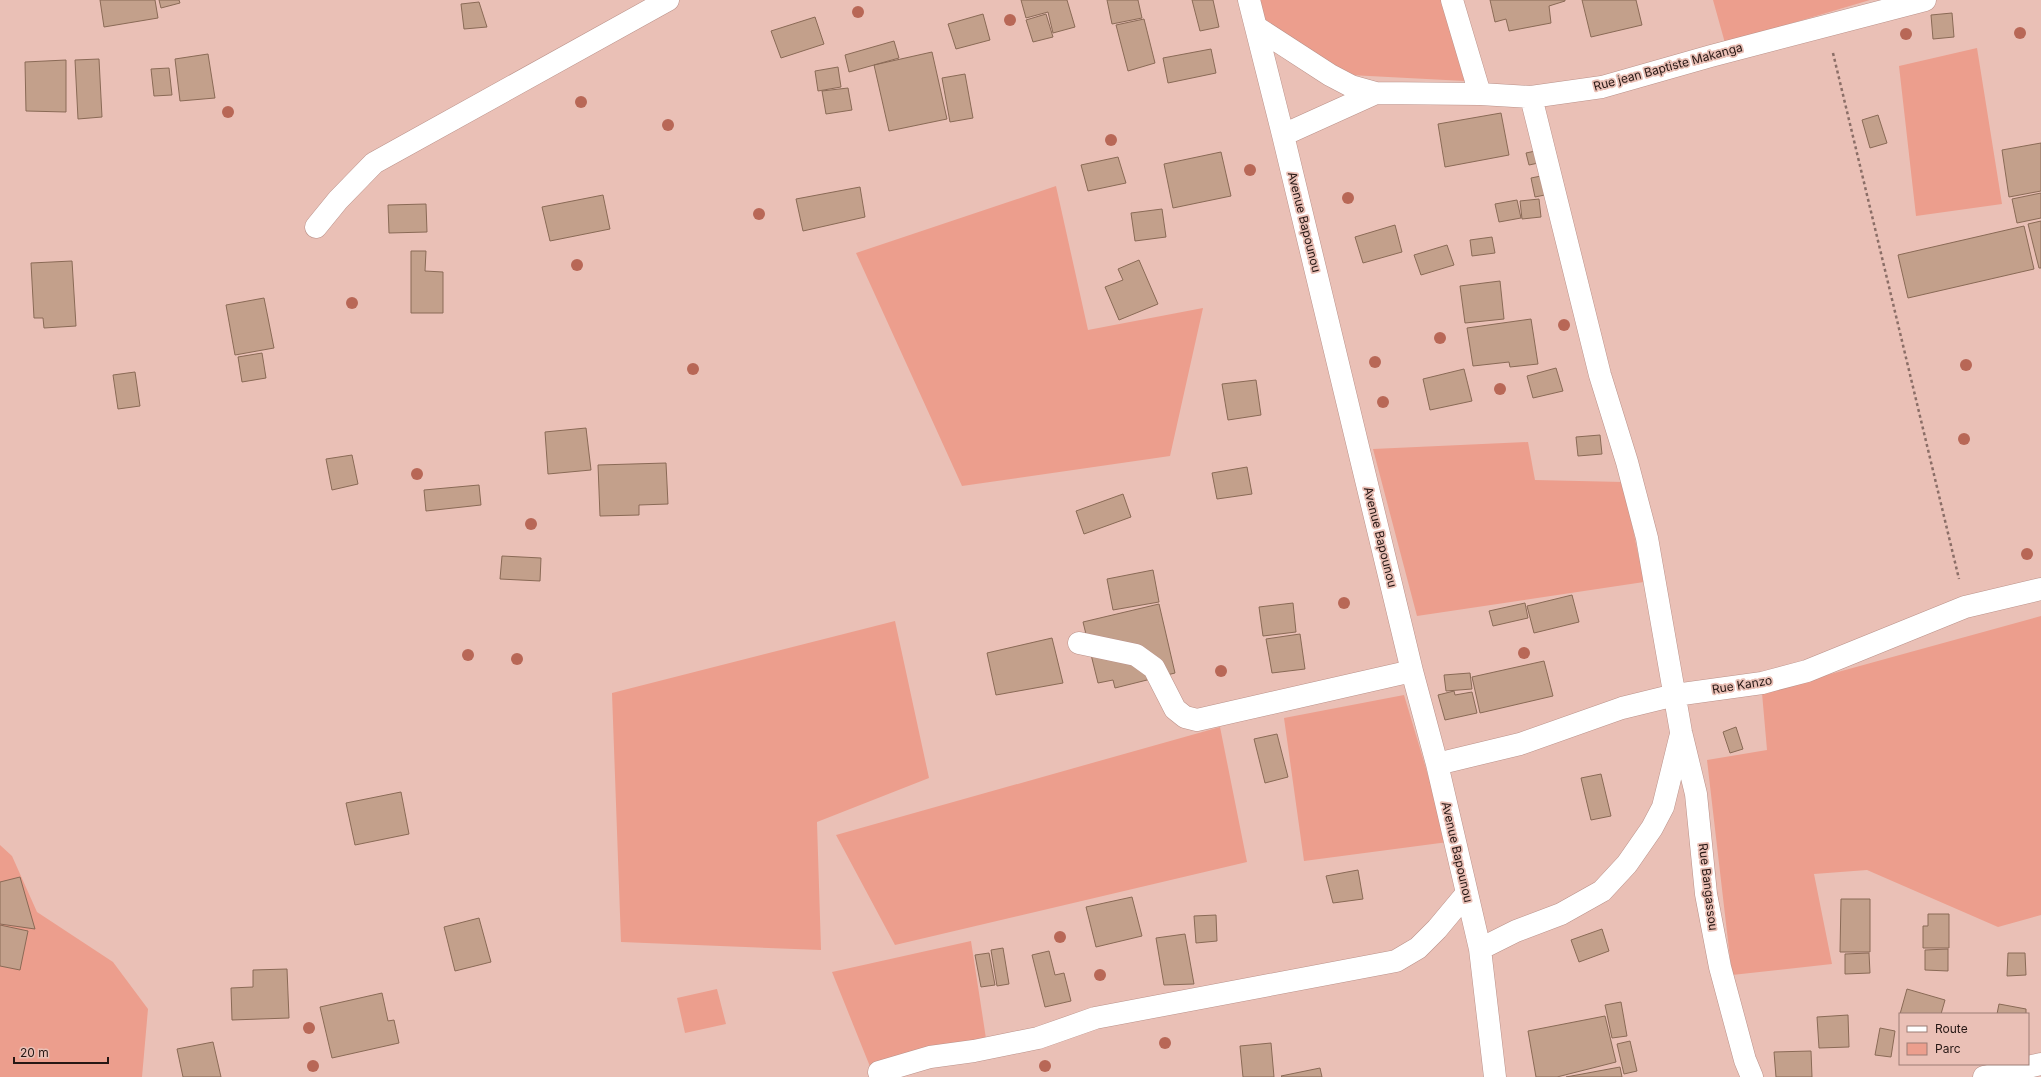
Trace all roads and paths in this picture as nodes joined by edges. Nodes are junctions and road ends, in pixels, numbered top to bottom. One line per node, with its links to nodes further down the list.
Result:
1 (668, 0): 11 (street)
2 (1249, 0): 6 (street, Avenue Bapounou)
3 (1452, 0): 8 (street)
4 (1918, 1): 5 (street, Rue jean Baptiste Makanga)
5 (1827, 26): 9 (street, Rue jean Baptiste Makanga); 13 (path)
6 (1256, 27): 7 (street, Rue jean Baptiste Makanga); 10 (street, Avenue Bapounou)
7 (1376, 94): 8 (street, Rue jean Baptiste Makanga); 10 (street)
8 (1480, 94): 9 (street, Rue jean Baptiste Makanga)
9 (1531, 97): 16 (street, Rue Bangassou)
10 (1283, 135): 15 (street, Avenue Bapounou)
11 (316, 227)
12 (2041, 589): 13 (street, Rue Kanzo)
13 (1965, 607): 16 (street, Rue Kanzo)
14 (1079, 643): 15 (street)
15 (1412, 671): 18 (street, Avenue Bapounou)
16 (1675, 695): 17 (street, Rue Bangassou); 18 (street, Rue Kanzo)
17 (1681, 732): 20 (street); 24 (street, Rue Bangassou)
18 (1437, 764): 19 (street, Avenue Bapounou)
19 (1467, 893): 20 (street, Avenue Bapounou); 22 (street)
20 (1480, 949): 23 (street, Avenue Bapounou)
21 (2041, 1064): 25 (street)
22 (879, 1072)
23 (1495, 1077)
24 (1752, 1077)
25 (1984, 1077)

